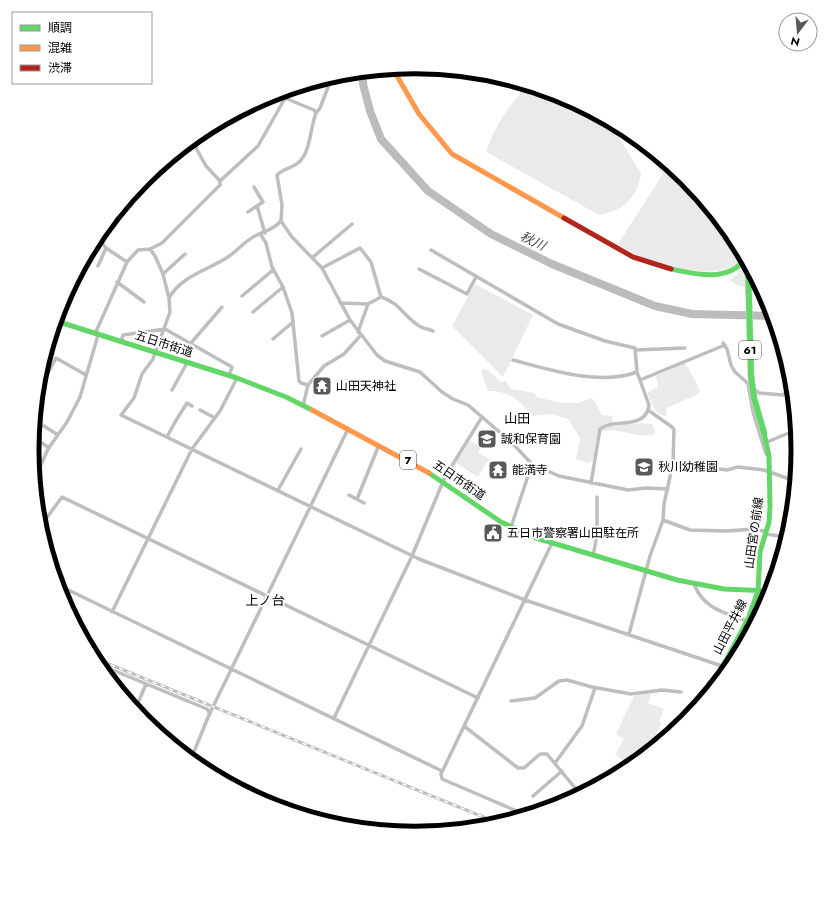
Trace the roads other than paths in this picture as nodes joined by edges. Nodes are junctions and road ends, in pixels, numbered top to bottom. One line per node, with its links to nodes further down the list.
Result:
1 (396, 75): 22 (main road)
2 (329, 84): 4 (street)
3 (285, 98): 4 (street); 7 (street)
4 (316, 113): 11 (street)
5 (198, 143): 6 (street)
6 (196, 148): 7 (street)
7 (220, 181): 17 (street)
8 (254, 187): 9 (street)
9 (257, 206): 10 (street); 13 (street)
10 (248, 212)
11 (281, 220): 13 (street); 20 (street)
12 (352, 224): 20 (street)
13 (265, 233): 14 (street)
14 (260, 235): 26 (street); 34 (street)
15 (101, 242): 16 (street)
16 (106, 248): 21 (street); 23 (street)
17 (150, 249): 21 (street); 27 (street)
18 (431, 250): 28 (street)
19 (185, 254): 27 (street)
20 (312, 256): 24 (street)
21 (127, 262): 30 (street)
22 (741, 263)
23 (98, 266)
24 (322, 268): 33 (street); 36 (street)
25 (419, 269): 28 (street)
26 (273, 270): 31 (street); 32 (street)
27 (162, 274): 34 (street)
28 (476, 277): 52 (street)
29 (748, 277): 78 (main road, 山田宮の前線 / 61, bridge)
30 (117, 282): 35 (street); 45 (street)
31 (283, 287): 39 (street); 41 (street)
32 (242, 296)
33 (381, 297): 37 (street); 44 (street)
34 (169, 298): 43 (street)
35 (144, 302)
36 (340, 304): 37 (street); 40 (street)
37 (368, 304): 46 (street)
38 (222, 307): 50 (street)
39 (253, 312)
40 (350, 320): 46 (street); 47 (street)
41 (293, 322): 48 (street); 63 (street)
42 (61, 323): 45 (main road, 五日市街道 / 7)
43 (164, 329): 49 (street); 50 (street); 53 (street)
44 (433, 331)
45 (97, 334): 49 (main road, 五日市街道 / 7); 58 (street)
46 (359, 334): 63 (street); 70 (street)
47 (322, 336)
48 (273, 339)
49 (121, 342): 53 (main road, 五日市街道 / 7)
50 (191, 343): 59 (street)
51 (685, 348): 52 (street)
52 (635, 350): 56 (street)
53 (156, 353): 55 (main road, 五日市街道 / 7); 76 (street)
54 (513, 360): 56 (street)
55 (187, 363): 59 (main road, 五日市街道 / 7); 64 (street)
56 (637, 372): 61 (street)
57 (48, 373): 58 (street)
58 (86, 375): 75 (street)
59 (229, 376): 60 (main road, 五日市街道 / 7)
60 (237, 378): 67 (main road, 五日市街道 / 7); 71 (street)
61 (640, 380): 62 (street); 69 (street)
62 (748, 383): 65 (street); 83 (street)
63 (308, 385): 67 (street)
64 (172, 390)
65 (786, 392)
66 (192, 406): 76 (street)
67 (303, 406): 73 (main road, 五日市街道 / 7)
68 (200, 410): 71 (street)
69 (648, 410): 84 (street); 90 (street)
70 (482, 417): 85 (street); 89 (street)
71 (215, 418): 81 (street)
72 (44, 426): 75 (street)
73 (348, 429): 79 (main road, 五日市街道 / 7); 97 (street)
74 (790, 432): 78 (street)
75 (58, 435): 80 (street)
76 (168, 437): 81 (street)
77 (39, 441): 80 (street)
78 (767, 442): 83 (main road, 山田宮の前線 / 61)
79 (379, 445): 89 (main road, 五日市街道 / 7); 95 (street)
80 (49, 448): 86 (street)
81 (192, 450): 92 (street); 103 (street)
82 (302, 450): 92 (street)
83 (769, 456): 87 (main road, 山田宮の前線 / 61)
84 (673, 463): 87 (street); 91 (street)
85 (532, 464): 90 (street); 100 (street)
86 (40, 467)
87 (770, 472): 88 (street); 101 (main road, 山田宮の前線 / 61)
88 (790, 479)
89 (445, 482): 100 (main road, 五日市街道 / 7); 105 (street)
90 (590, 483): 91 (street)
91 (668, 489): 99 (street)
92 (278, 490): 97 (street)
93 (349, 495): 95 (street)
94 (597, 498): 106 (street)
95 (357, 499): 96 (street)
96 (364, 503)
97 (311, 506): 105 (street); 112 (street)
98 (45, 520): 103 (street)
99 (663, 520): 101 (street); 107 (street)
100 (511, 527): 104 (main road, 五日市街道 / 7)
101 (765, 533): 102 (street); 110 (main road, 山田宮の前線 / 61)
102 (781, 536)
103 (148, 539): 112 (street); 114 (street)
104 (552, 543): 106 (main road, 五日市街道 / 7); 113 (street)
105 (412, 556): 113 (street); 117 (street)
106 (593, 556): 107 (main road, 五日市街道 / 7)
107 (647, 571): 108 (main road, 五日市街道 / 7); 116 (street)
108 (694, 584): 110 (main road, 五日市街道 / 7); 115 (street)
109 (66, 589): 114 (street)
110 (758, 591): 111 (main road, 五日市街道 / 7); 115 (main road, 山田平井線)
111 (763, 591)
112 (268, 596): 117 (street); 121 (street)
113 (525, 600): 116 (street); 125 (street)
114 (112, 612): 121 (street)
115 (747, 620): 118 (main road, 山田平井線)
116 (629, 634): 118 (street)
117 (369, 645): 125 (street); 129 (street)
118 (722, 666): 120 (main road, 山田平井線)
119 (109, 669): 122 (street)
120 (720, 669)
121 (232, 670): 128 (street); 129 (street)
122 (146, 684): 127 (street); 128 (street)
123 (595, 688): 124 (street); 126 (street); 132 (street)
124 (681, 692)
125 (478, 698): 130 (street)
126 (511, 701)
127 (138, 704)
128 (210, 714): 131 (street)
129 (334, 718): 133 (street)
130 (464, 726): 132 (street); 133 (street)
131 (193, 753)
132 (555, 763): 134 (street)
133 (442, 771): 137 (street)
134 (562, 772): 135 (street); 136 (street)
135 (576, 789)
136 (533, 796)
137 (518, 811)

